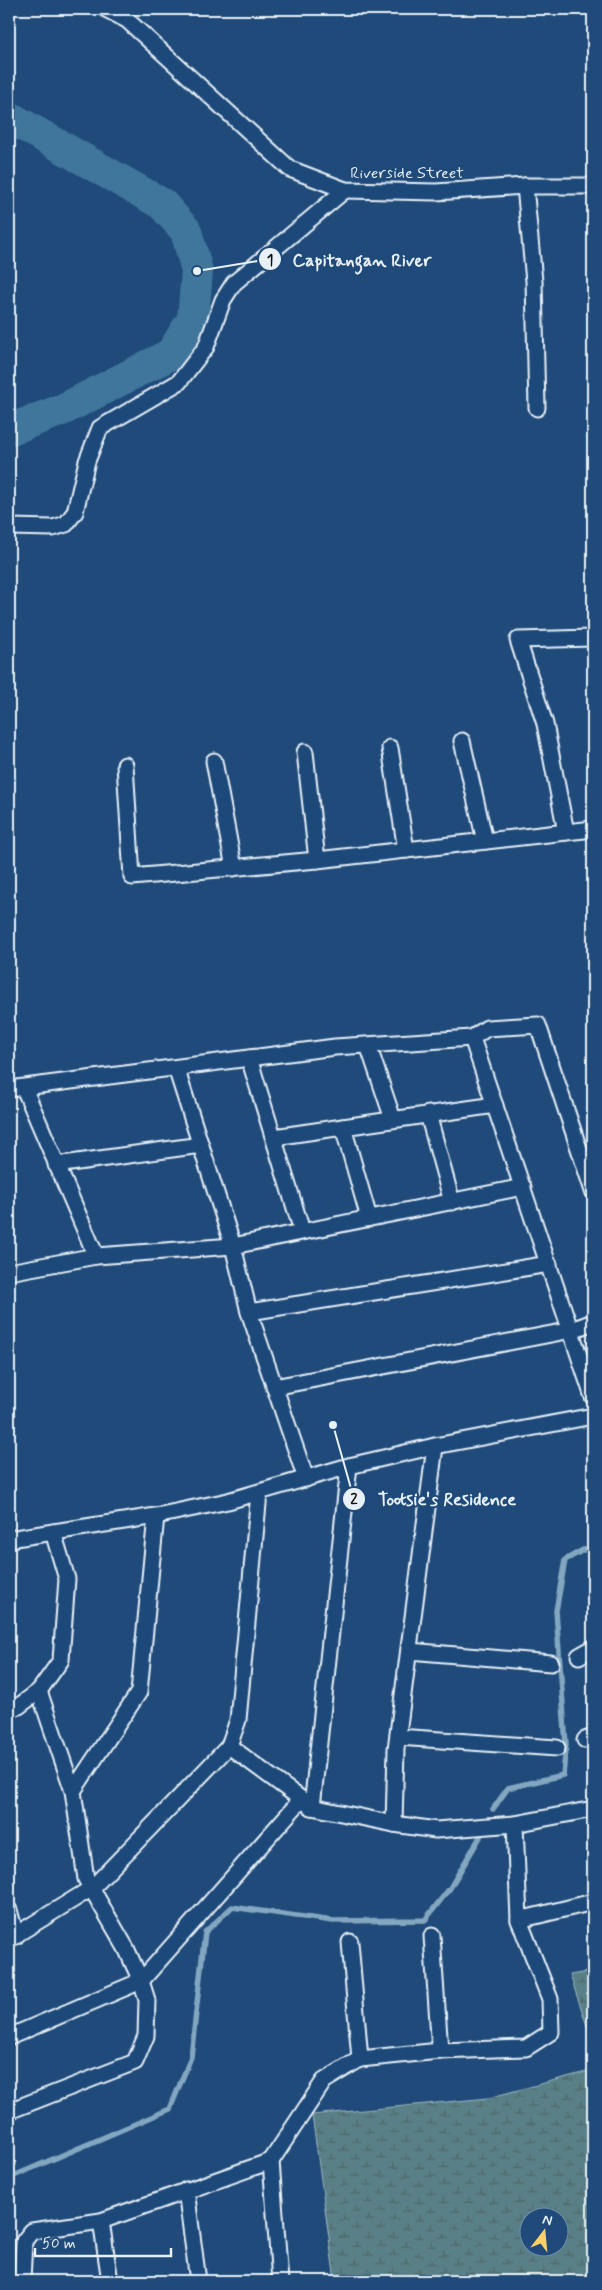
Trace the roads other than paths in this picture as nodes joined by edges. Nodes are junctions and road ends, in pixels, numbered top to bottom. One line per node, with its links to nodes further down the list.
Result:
1 (106, 9): 4 (street, Riverside Street)
2 (525, 186): 3 (street, Riverside Street); 4 (street, Riverside Street); 5 (street)
3 (593, 186)
4 (344, 190): 6 (street)
5 (537, 408)
6 (9, 527)
7 (593, 638): 14 (street)
8 (462, 741): 15 (street)
9 (390, 748): 16 (street)
10 (305, 752): 17 (street)
11 (214, 761): 18 (street)
12 (125, 765): 18 (street)
13 (593, 830): 14 (street)
14 (566, 832): 15 (street)
15 (485, 842): 16 (street)
16 (406, 850): 17 (street)
17 (317, 860): 18 (street)
18 (234, 868)
19 (472, 1038): 20 (street); 24 (street); 32 (street)
20 (368, 1045): 21 (street); 26 (street)
21 (249, 1058): 22 (street); 28 (street)
22 (176, 1068): 23 (street); 29 (street)
23 (16, 1088): 30 (street)
24 (495, 1105): 25 (street); 31 (street)
25 (428, 1114): 26 (street); 33 (street)
26 (393, 1119): 27 (street)
27 (343, 1127): 28 (street); 34 (street)
28 (274, 1137): 35 (street)
29 (200, 1145): 30 (street); 36 (street)
30 (56, 1165): 37 (street)
31 (523, 1188): 33 (street); 38 (street)
32 (593, 1191)
33 (452, 1202): 34 (street)
34 (369, 1218): 35 (street)
35 (302, 1231): 36 (street)
36 (233, 1246): 37 (street); 40 (street)
37 (96, 1256): 39 (street)
38 (549, 1264): 40 (street); 42 (street)
39 (9, 1272)
40 (250, 1312): 43 (street)
41 (593, 1322): 42 (street)
42 (572, 1330): 43 (street); 44 (street)
43 (274, 1387): 48 (street)
44 (593, 1397)
45 (593, 1416): 46 (street)
46 (434, 1446): 47 (street); 54 (street)
47 (349, 1466): 48 (street); 63 (street)
48 (306, 1480): 49 (street)
49 (259, 1492): 50 (street); 60 (street)
50 (156, 1516): 51 (street); 62 (street)
51 (53, 1532): 52 (street); 57 (street)
52 (11, 1538)
53 (593, 1648): 55 (street)
54 (409, 1651): 56 (street); 59 (street)
55 (579, 1656)
56 (551, 1663)
57 (39, 1691): 58 (street); 62 (street)
58 (9, 1710)
59 (398, 1737): 61 (street); 65 (street)
60 (229, 1746): 63 (street); 67 (street)
61 (557, 1748)
62 (73, 1791): 67 (street)
63 (306, 1804): 65 (street); 74 (street)
64 (593, 1809): 66 (street)
65 (394, 1824): 66 (street)
66 (515, 1824): 70 (street)
67 (92, 1888): 72 (street); 74 (street)
68 (593, 1902): 70 (street)
69 (9, 1910): 72 (street)
70 (519, 1920): 76 (street)
71 (432, 1936): 76 (street)
72 (12, 1938)
73 (350, 1942): 77 (street)
74 (141, 1981): 75 (street); 78 (street)
75 (9, 2037)
76 (440, 2051): 77 (street)
77 (360, 2059): 79 (street)
78 (9, 2111)
79 (271, 2161): 80 (street); 85 (street)
80 (186, 2190): 81 (street); 84 (street)
81 (100, 2221): 82 (street); 83 (street)
82 (22, 2281)
83 (110, 2281)
84 (198, 2281)
85 (280, 2281)

